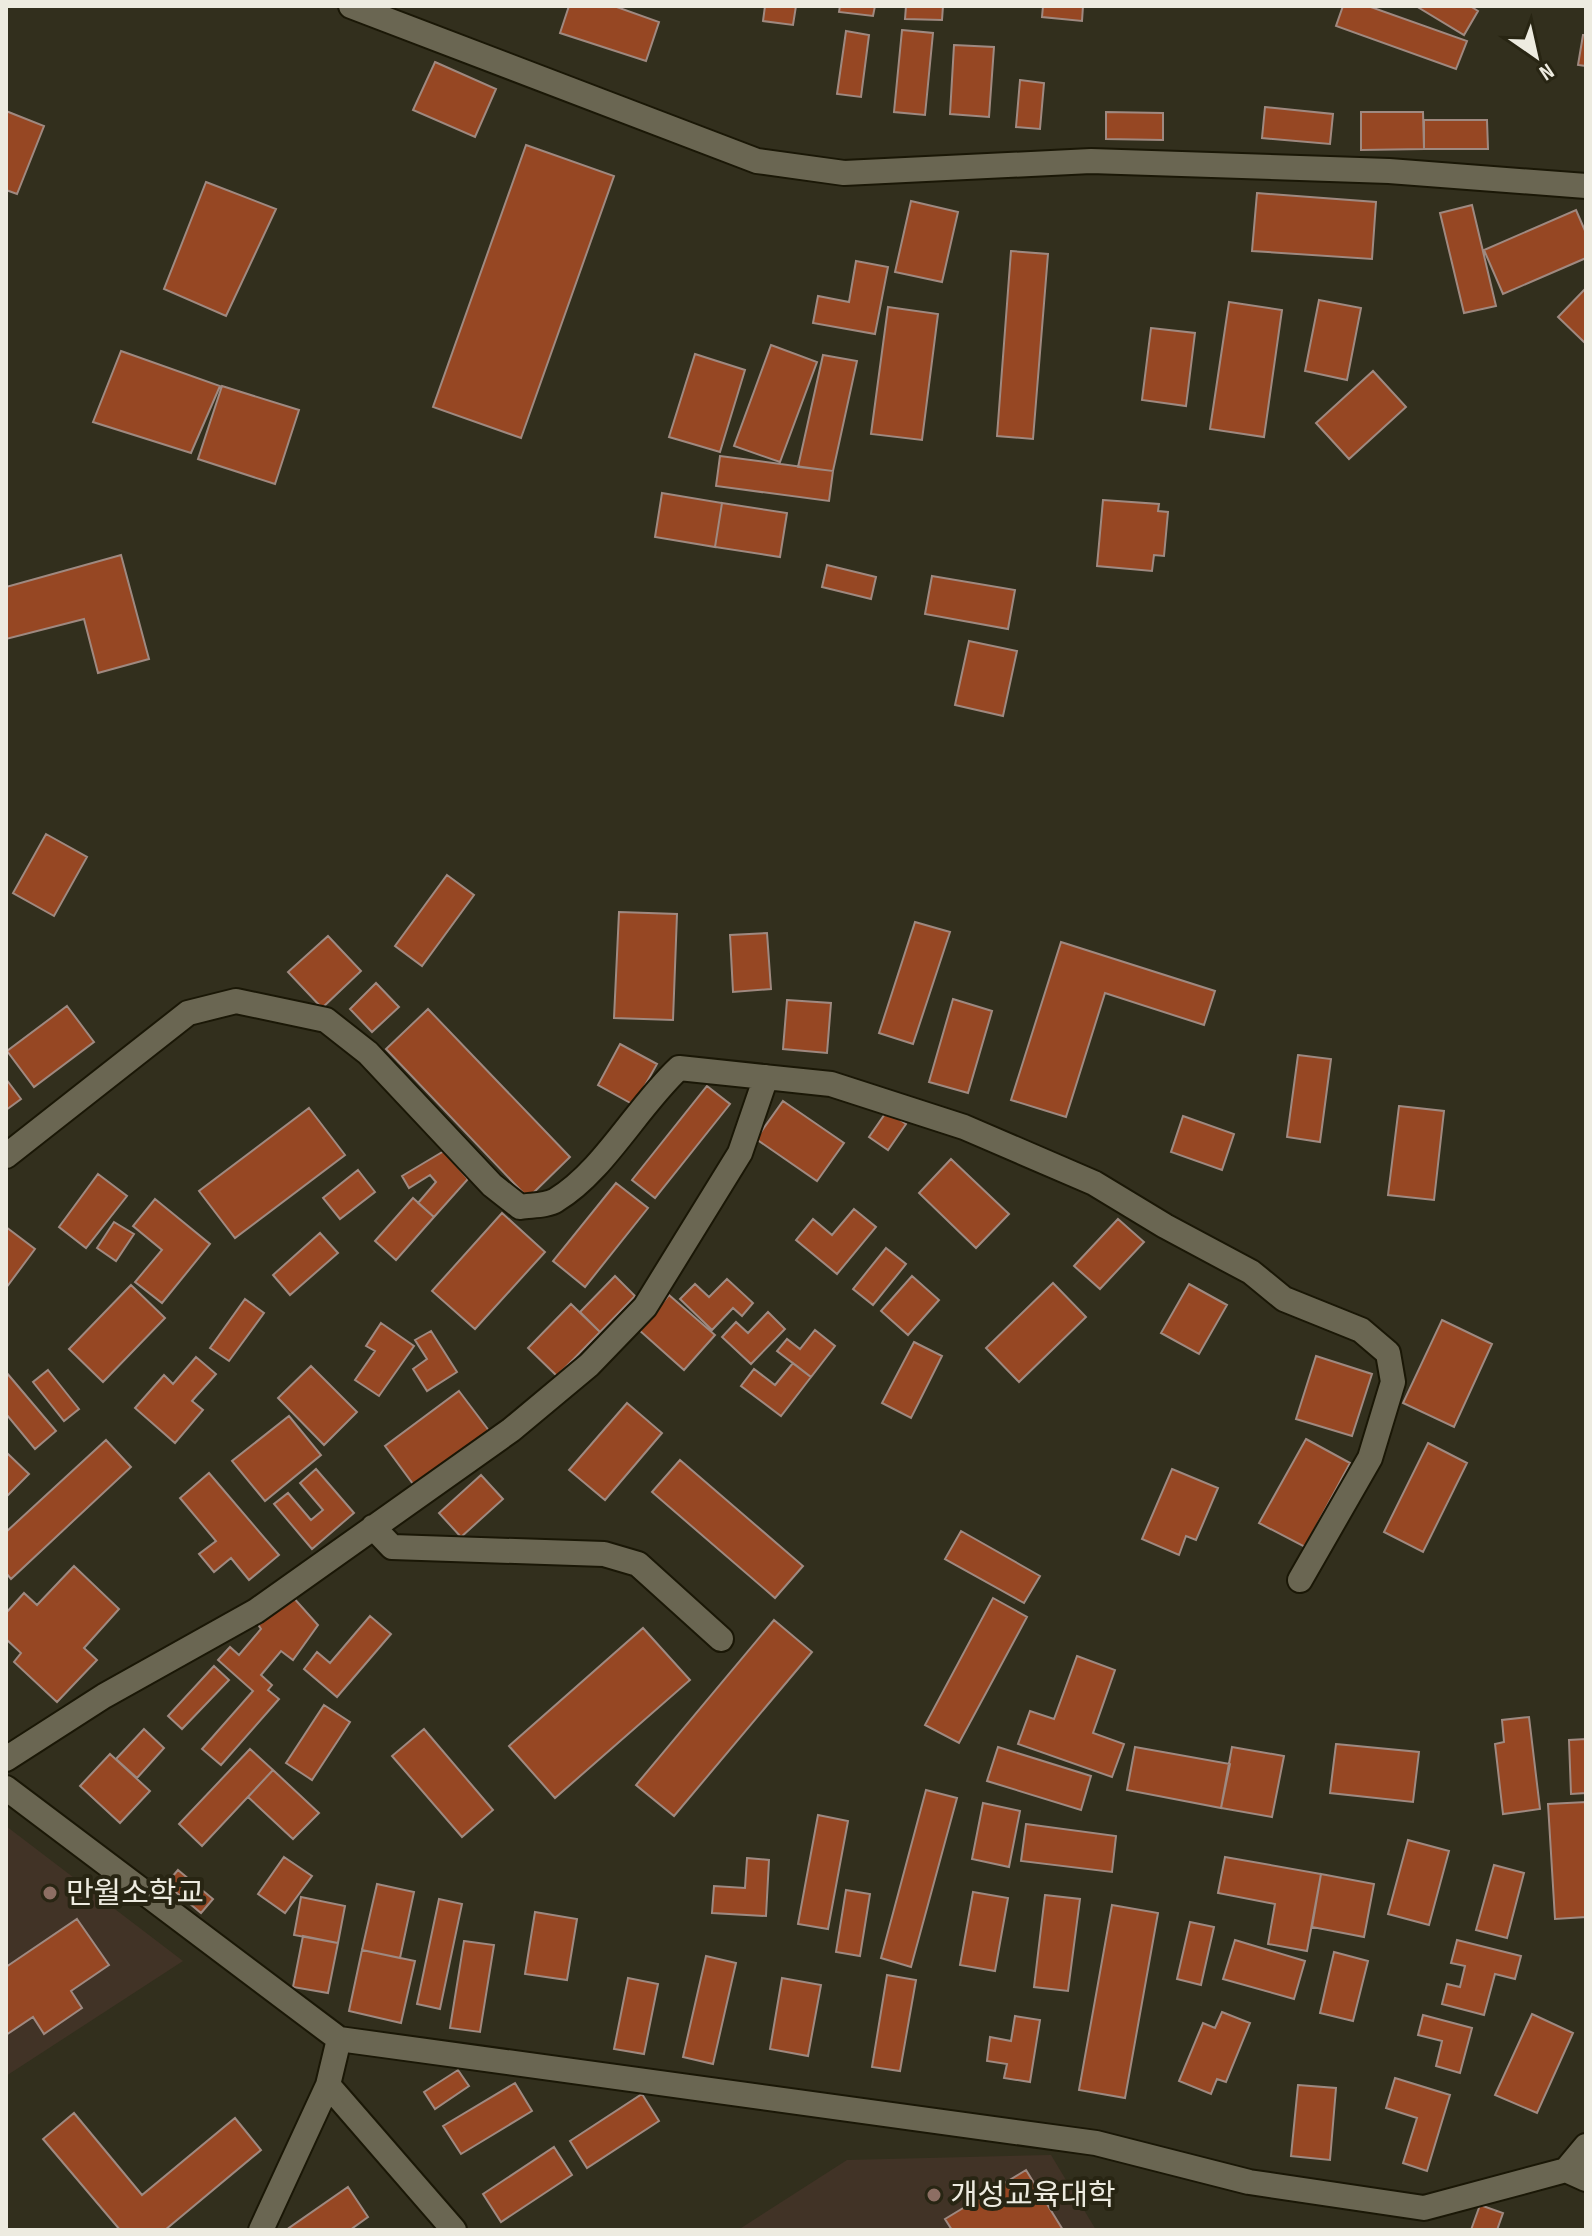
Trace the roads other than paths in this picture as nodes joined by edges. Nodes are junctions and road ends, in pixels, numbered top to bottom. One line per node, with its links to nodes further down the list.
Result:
1 (351, 6): 2 (street)
2 (1586, 186)
3 (766, 1077): 4 (street); 5 (street); 6 (street)
4 (6, 1156)
5 (373, 1527): 7 (street); 8 (street)
6 (1300, 1580)
7 (721, 1639)
8 (6, 1759)
9 (6, 1788): 10 (street)
10 (339, 2039): 11 (street); 13 (street)
11 (328, 2085): 14 (street); 15 (street)
12 (1586, 2146): 13 (street)
13 (1576, 2175)
14 (261, 2230)
15 (454, 2230)

